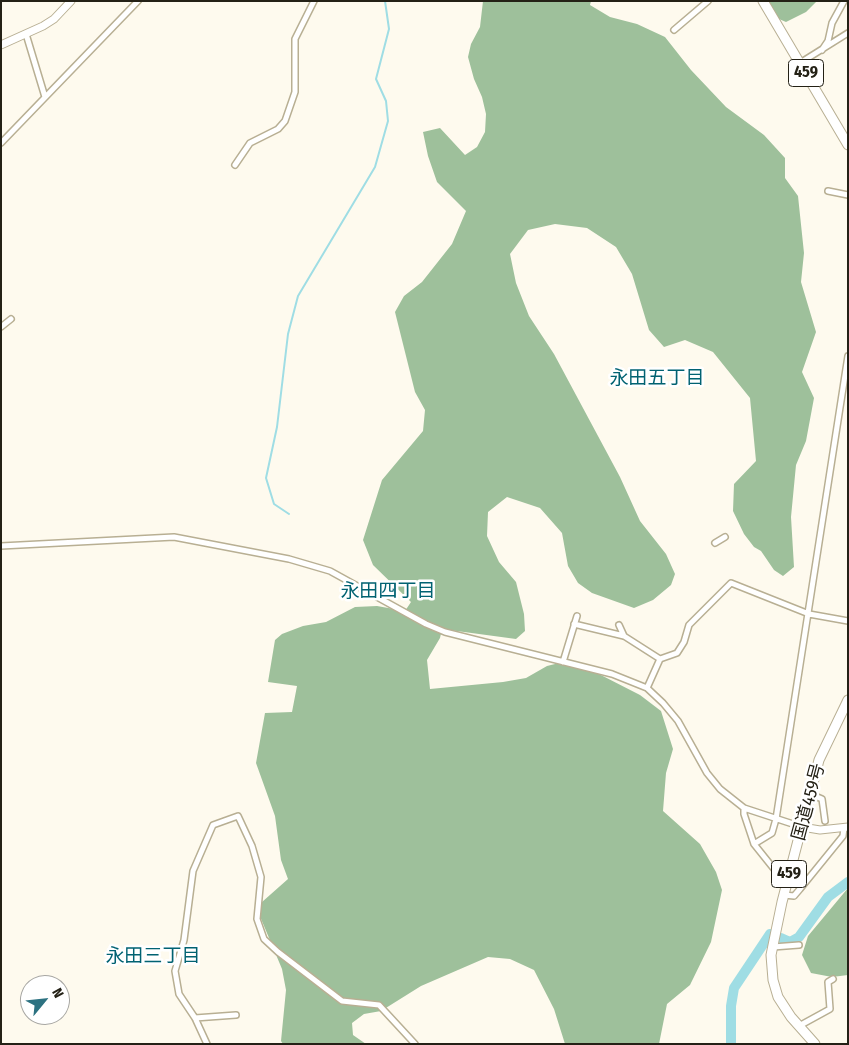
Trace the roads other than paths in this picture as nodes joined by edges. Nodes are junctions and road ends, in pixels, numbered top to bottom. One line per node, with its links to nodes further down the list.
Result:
1 (71, 1): 9 (street)
2 (138, 1): 13 (street)
3 (314, 1): 17 (street)
4 (708, 1): 7 (street)
5 (763, 1): 12 (highway, 459)
6 (844, 1): 11 (street)
7 (674, 30)
8 (848, 33): 11 (street)
9 (26, 34): 10 (street); 13 (street)
10 (1, 45)
11 (822, 50): 12 (street)
12 (800, 63): 14 (highway, 459)
13 (45, 97): 15 (street)
14 (845, 132): 16 (highway, 459)
15 (1, 143)
16 (848, 145)
17 (235, 165)
18 (828, 191): 19 (street)
19 (848, 195)
20 (11, 319): 21 (street)
21 (1, 327)
22 (848, 356): 26 (street)
23 (725, 537): 24 (street)
24 (714, 543)
25 (1, 546): 33 (street)
26 (807, 613): 28 (street); 32 (street); 38 (street)
27 (577, 616): 29 (street)
28 (848, 621)
29 (574, 624): 31 (street); 33 (street)
30 (619, 625): 31 (street)
31 (624, 636): 32 (street)
32 (660, 659): 34 (street)
33 (563, 662): 34 (street)
34 (647, 688): 37 (street)
35 (848, 700): 36 (highway, 国道459号 / 459)
36 (810, 794): 39 (street); 40 (highway, 国道459号 / 459)
37 (744, 808): 38 (street); 42 (street)
38 (776, 819): 40 (street); 42 (street)
39 (825, 821)
40 (802, 826): 41 (street); 43 (highway, 国道459号 / 459)
41 (846, 828): 44 (street)
42 (754, 844): 43 (street)
43 (788, 882): 44 (highway, 国道459号 / 459)
44 (784, 895): 46 (highway, 国道459号 / 459)
45 (799, 945): 46 (street)
46 (773, 947): 50 (highway, 国道459号 / 459)
47 (833, 979): 50 (street)
48 (236, 1015): 49 (street)
49 (195, 1018): 51 (street); 52 (street)
50 (799, 1026): 53 (highway, 国道459号 / 459)
51 (207, 1044)
52 (415, 1044)
53 (815, 1044)

